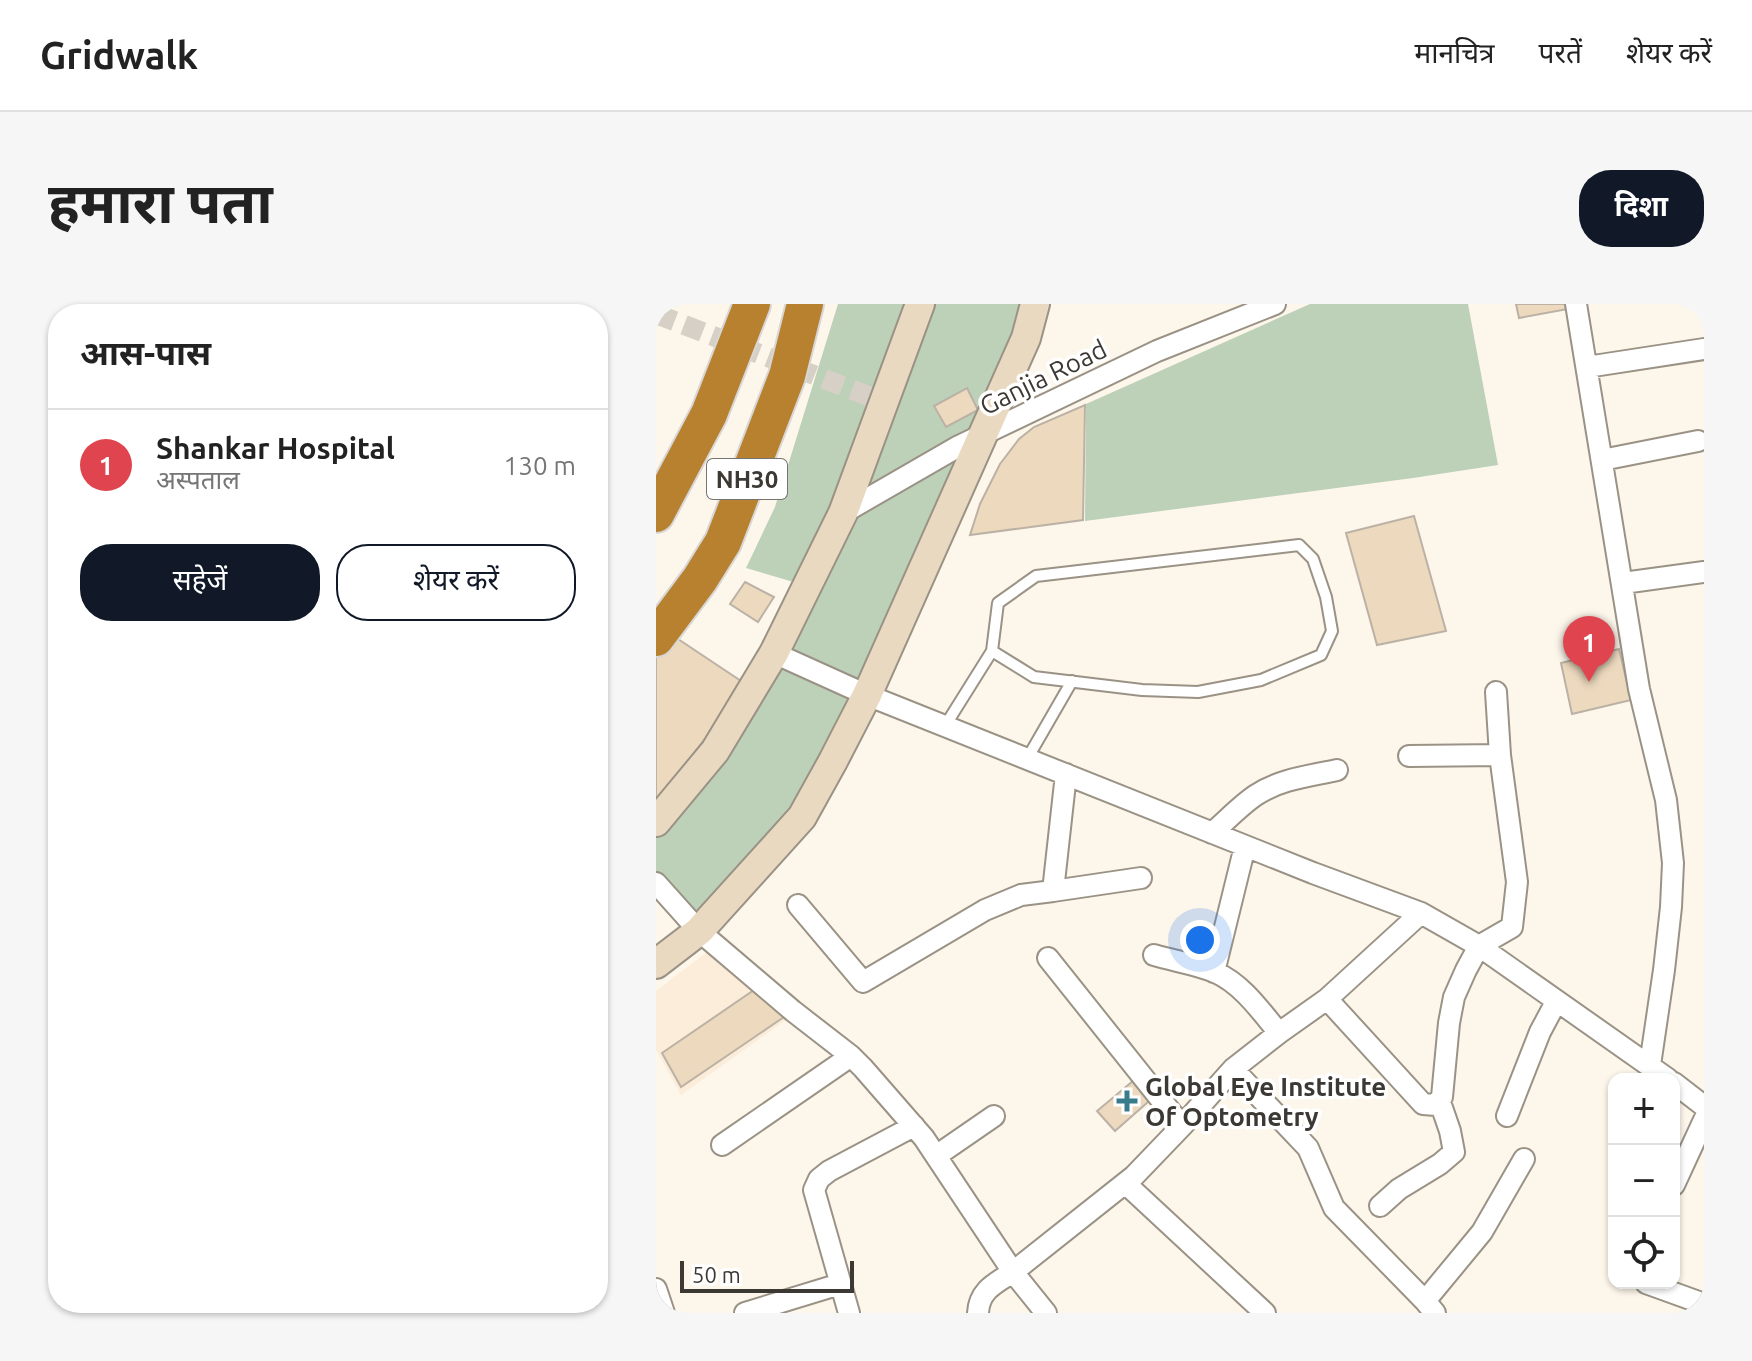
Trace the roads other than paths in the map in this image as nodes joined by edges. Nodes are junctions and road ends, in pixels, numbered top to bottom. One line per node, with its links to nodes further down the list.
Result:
1 (752, 304): 13 (highway, NH30)
2 (805, 304): 16 (highway, NH30)
3 (920, 304): 12 (street)
4 (1035, 304): 9 (street)
5 (1275, 304): 9 (street, Ganjia Road)
6 (1576, 304): 8 (street)
7 (1704, 349): 8 (street)
8 (1587, 367): 11 (street)
9 (982, 435): 12 (street, Ganjia Road); 21 (street)
10 (1698, 441): 11 (street)
11 (1602, 460): 15 (street)
12 (843, 513): 18 (street)
13 (656, 514)
14 (1704, 572): 15 (street)
15 (1623, 583): 46 (street)
16 (656, 638)
17 (992, 651): 19 (lane); 19 (lane); 22 (lane)
18 (774, 653): 21 (street); 28 (street)
19 (1072, 681): 25 (lane)
20 (1496, 692): 23 (street)
21 (867, 695): 22 (street); 36 (street)
22 (945, 726): 25 (street)
23 (1500, 755): 24 (street); 37 (street)
24 (1409, 756)
25 (1027, 759): 27 (street)
26 (1337, 770): 29 (street)
27 (1066, 774): 29 (street); 33 (street)
28 (656, 822)
29 (1212, 833): 30 (street)
30 (1245, 846): 35 (street); 41 (street)
31 (1141, 878): 33 (street)
32 (656, 883): 36 (street)
33 (1053, 891): 34 (street)
34 (798, 905)
35 (1421, 913): 37 (street); 42 (street)
36 (699, 931): 40 (street); 45 (street)
37 (1479, 946): 43 (street); 50 (street)
38 (1154, 955): 41 (street)
39 (1048, 958): 56 (street)
40 (656, 964)
41 (1214, 972): 44 (street)
42 (1327, 999): 44 (street); 50 (street)
43 (1556, 1002): 46 (street); 53 (street)
44 (1279, 1033): 47 (street)
45 (851, 1056): 55 (street); 57 (street)
46 (1650, 1065): 48 (street)
47 (1233, 1069): 56 (street); 68 (street)
48 (1660, 1073)
49 (1680, 1088): 51 (street)
50 (1440, 1102): 62 (street)
51 (1704, 1106)
52 (994, 1116): 58 (street)
53 (1507, 1116)
54 (1704, 1120): 60 (street)
55 (914, 1126): 58 (street); 64 (street)
56 (1182, 1126): 61 (street)
57 (722, 1145)
58 (936, 1156): 63 (street)
59 (1524, 1159): 68 (street)
60 (1680, 1172)
61 (1125, 1183): 63 (street); 74 (street)
62 (1380, 1206)
63 (1013, 1272): 72 (street); 73 (street)
64 (840, 1284): 70 (street); 71 (street)
65 (656, 1289): 69 (street)
66 (1663, 1289): 67 (street)
67 (1704, 1304)
68 (1430, 1307)
69 (664, 1313)
70 (745, 1313)
71 (849, 1313)
72 (978, 1313)
73 (1046, 1313)
74 (1265, 1313)

